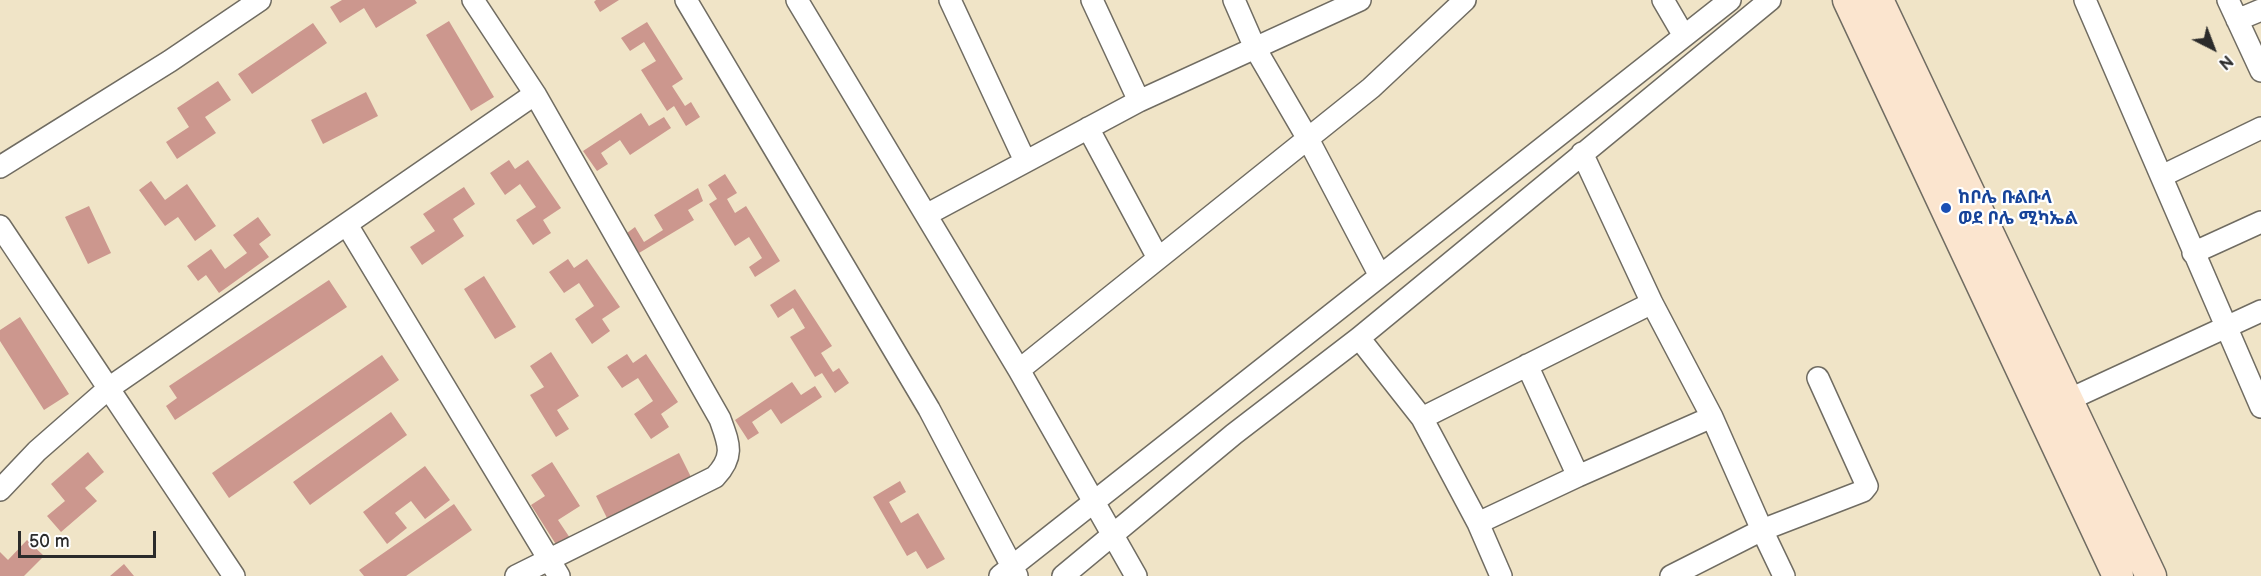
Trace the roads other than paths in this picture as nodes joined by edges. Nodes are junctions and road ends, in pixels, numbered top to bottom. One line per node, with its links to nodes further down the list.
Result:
1 (260, 0): 29 (street)
2 (473, 0): 22 (street)
3 (686, 0): 57 (street)
4 (798, 0): 31 (street)
5 (950, 0): 28 (street)
6 (1092, 0): 23 (street)
7 (1234, 0): 20 (street)
8 (1360, 0): 20 (street)
9 (1465, 0): 26 (street)
10 (1664, 0): 19 (street)
11 (1730, 0): 19 (street)
12 (1770, 0): 27 (street)
13 (1848, 0): 65 (main road)
14 (1878, 0): 46 (main road)
15 (2085, 0): 30 (street)
16 (2228, 0): 18 (street)
17 (2261, 10): 18 (street)
18 (2237, 20): 21 (street)
19 (1684, 36): 37 (street)
20 (1255, 48): 23 (street); 26 (street)
21 (2261, 70)
22 (535, 94): 33 (street); 56 (street)
23 (1139, 101): 24 (street)
24 (1088, 128): 28 (street); 36 (street)
25 (2261, 128): 30 (street)
26 (1308, 139): 36 (street); 37 (street)
27 (1582, 153): 38 (street); 41 (street)
28 (1025, 161): 31 (street)
29 (0, 167)
30 (2162, 176): 35 (street)
31 (926, 215): 43 (street)
32 (2261, 222): 35 (street)
33 (347, 225): 45 (street); 56 (street)
34 (0, 226): 45 (street)
35 (2193, 253): 40 (street)
36 (1158, 258): 43 (street)
37 (1380, 276): 52 (street)
38 (1652, 303): 42 (street); 48 (street)
39 (2261, 311): 40 (street)
40 (2225, 328): 46 (street); 47 (street)
41 (1359, 338): 49 (street); 55 (street)
42 (1527, 365): 49 (street); 50 (street)
43 (1019, 370): 52 (street)
44 (1818, 378): 54 (street)
45 (109, 388): 51 (street); 58 (street)
46 (2068, 400): 66 (main road)
47 (2261, 407)
48 (1712, 417): 50 (street); 54 (street)
49 (1422, 418): 53 (street)
50 (1578, 476): 53 (street)
51 (0, 490)
52 (1095, 502): 55 (street); 57 (street)
53 (1478, 523): 62 (street)
54 (1762, 530): 63 (street); 64 (street)
55 (1114, 533): 60 (street); 61 (street)
56 (555, 568): 59 (street)
57 (1010, 573)
58 (234, 576)
59 (516, 576)
60 (1063, 576)
61 (1136, 576)
62 (1501, 576)
63 (1671, 576)
64 (1784, 576)
65 (2118, 576)
66 (2151, 576)

